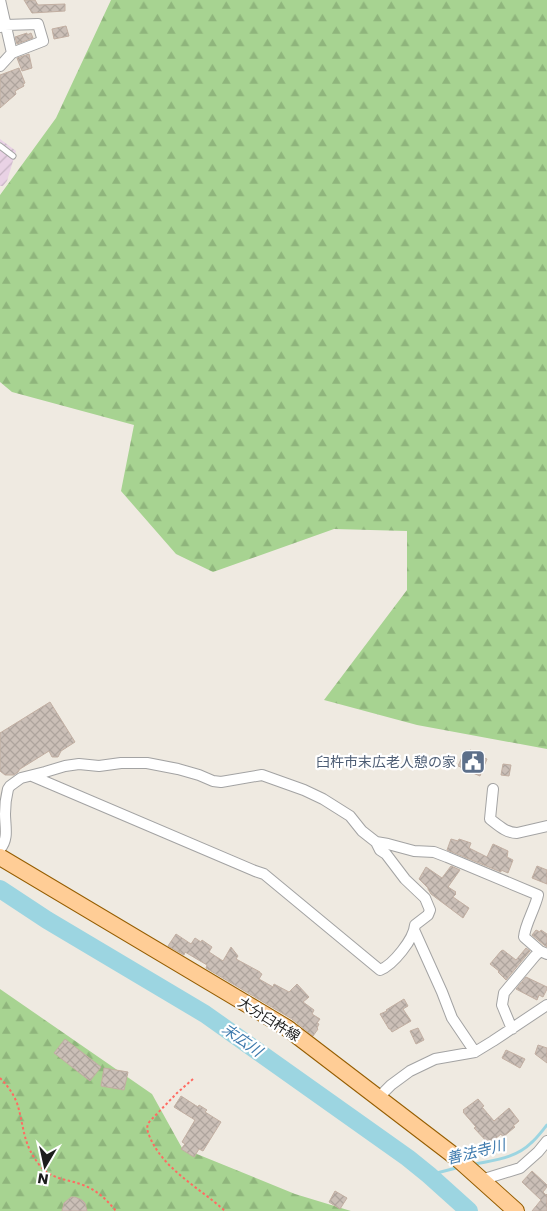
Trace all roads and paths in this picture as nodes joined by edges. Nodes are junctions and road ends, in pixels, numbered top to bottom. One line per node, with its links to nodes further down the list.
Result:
1 (0, 0): 2 (street)
2 (3, 26): 3 (street); 3 (street)
3 (12, 53): 4 (street)
4 (0, 66)
5 (0, 146): 6 (lane)
6 (13, 156)
7 (32, 776): 10 (street); 11 (street); 13 (street)
8 (493, 789): 9 (street)
9 (547, 826)
10 (376, 842): 13 (street); 14 (street)
11 (0, 848)
12 (0, 857): 20 (main road, 大分臼杵線)
13 (415, 932): 17 (street)
14 (544, 953): 16 (street)
15 (547, 1005): 16 (street)
16 (512, 1029): 17 (street)
17 (475, 1052): 20 (street)
18 (0, 1078): 23 (path)
19 (193, 1079): 24 (path)
20 (379, 1097): 22 (main road, 大分臼杵線)
21 (547, 1141): 22 (street)
22 (479, 1178): 25 (main road, 大分臼杵線)
23 (116, 1211)
24 (225, 1211)
25 (516, 1211)

